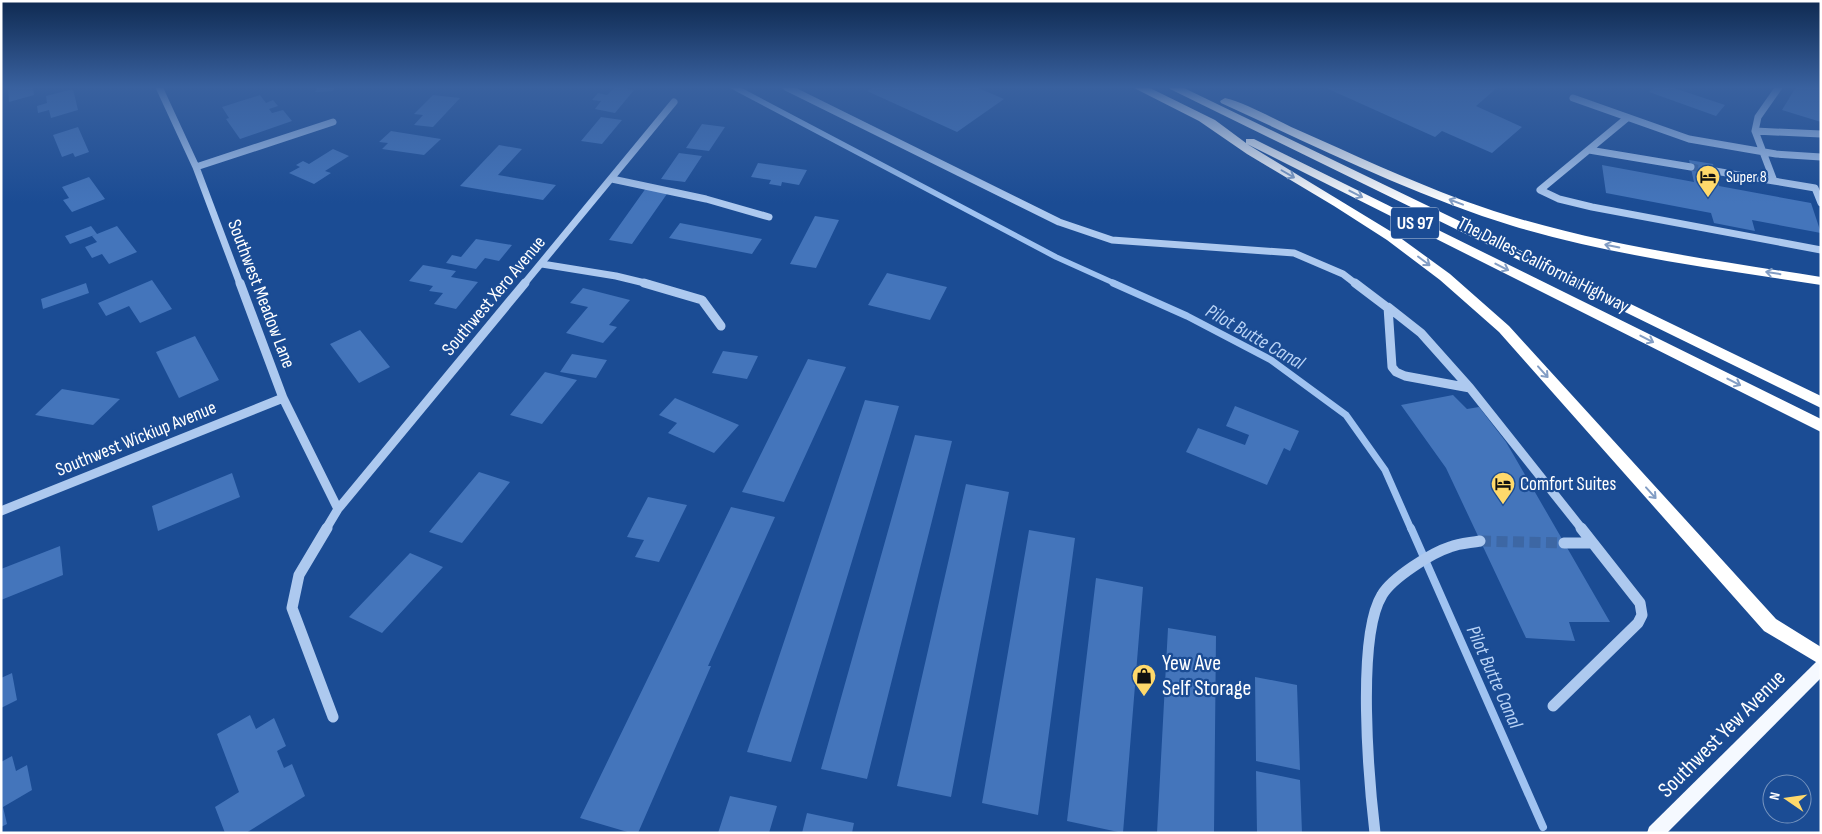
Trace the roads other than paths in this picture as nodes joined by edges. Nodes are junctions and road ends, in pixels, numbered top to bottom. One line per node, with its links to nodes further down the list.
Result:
1 (177, 126): 17 (street, Southwest Meadow Lane)
2 (321, 126): 17 (street)
3 (655, 126): 20 (street, Southwest Xero Avenue)
4 (865, 126): 27 (street)
5 (1214, 126): 38 (highway, one-way to 38)
6 (1219, 126): 32 (highway, The Dalles-California Highway / US 97, one-way to 32)
7 (1254, 126): 31 (highway, The Dalles-California Highway / US 97)
8 (1281, 126): 26 (highway, one-way to 8)
9 (1618, 126): 14 (street)
10 (1650, 126): 15 (street)
11 (1756, 126): 12 (street)
12 (1755, 130): 13 (street); 15 (street)
13 (1821, 134)
14 (1589, 150): 18 (street); 24 (street)
15 (1762, 152): 16 (street); 21 (street)
16 (1821, 157)
17 (196, 167): 30 (street, Southwest Meadow Lane)
18 (1691, 167)
19 (1715, 172): 21 (street)
20 (612, 179): 23 (street); 25 (street, Southwest Xero Avenue)
21 (1774, 181): 22 (street)
22 (1821, 203)
23 (769, 217)
24 (1821, 250)
25 (542, 264): 28 (street); 33 (street, Southwest Xero Avenue)
26 (1821, 281)
27 (1388, 308): 29 (street); 29 (street)
28 (721, 326)
29 (1470, 388): 37 (street)
30 (283, 398): 33 (street, Southwest Meadow Lane); 34 (street, Southwest Wickiup Avenue)
31 (1821, 403)
32 (1821, 426)
33 (338, 509): 41 (street, Southwest Xero Avenue)
34 (1, 511)
35 (1480, 541): 43 (street)
36 (1564, 543): 37 (street)
37 (1592, 543): 40 (street)
38 (1821, 657)
39 (1821, 667): 42 (main road, Southwest Yew Avenue)
40 (1553, 706)
41 (333, 717)
42 (1658, 832)
43 (1375, 833)

